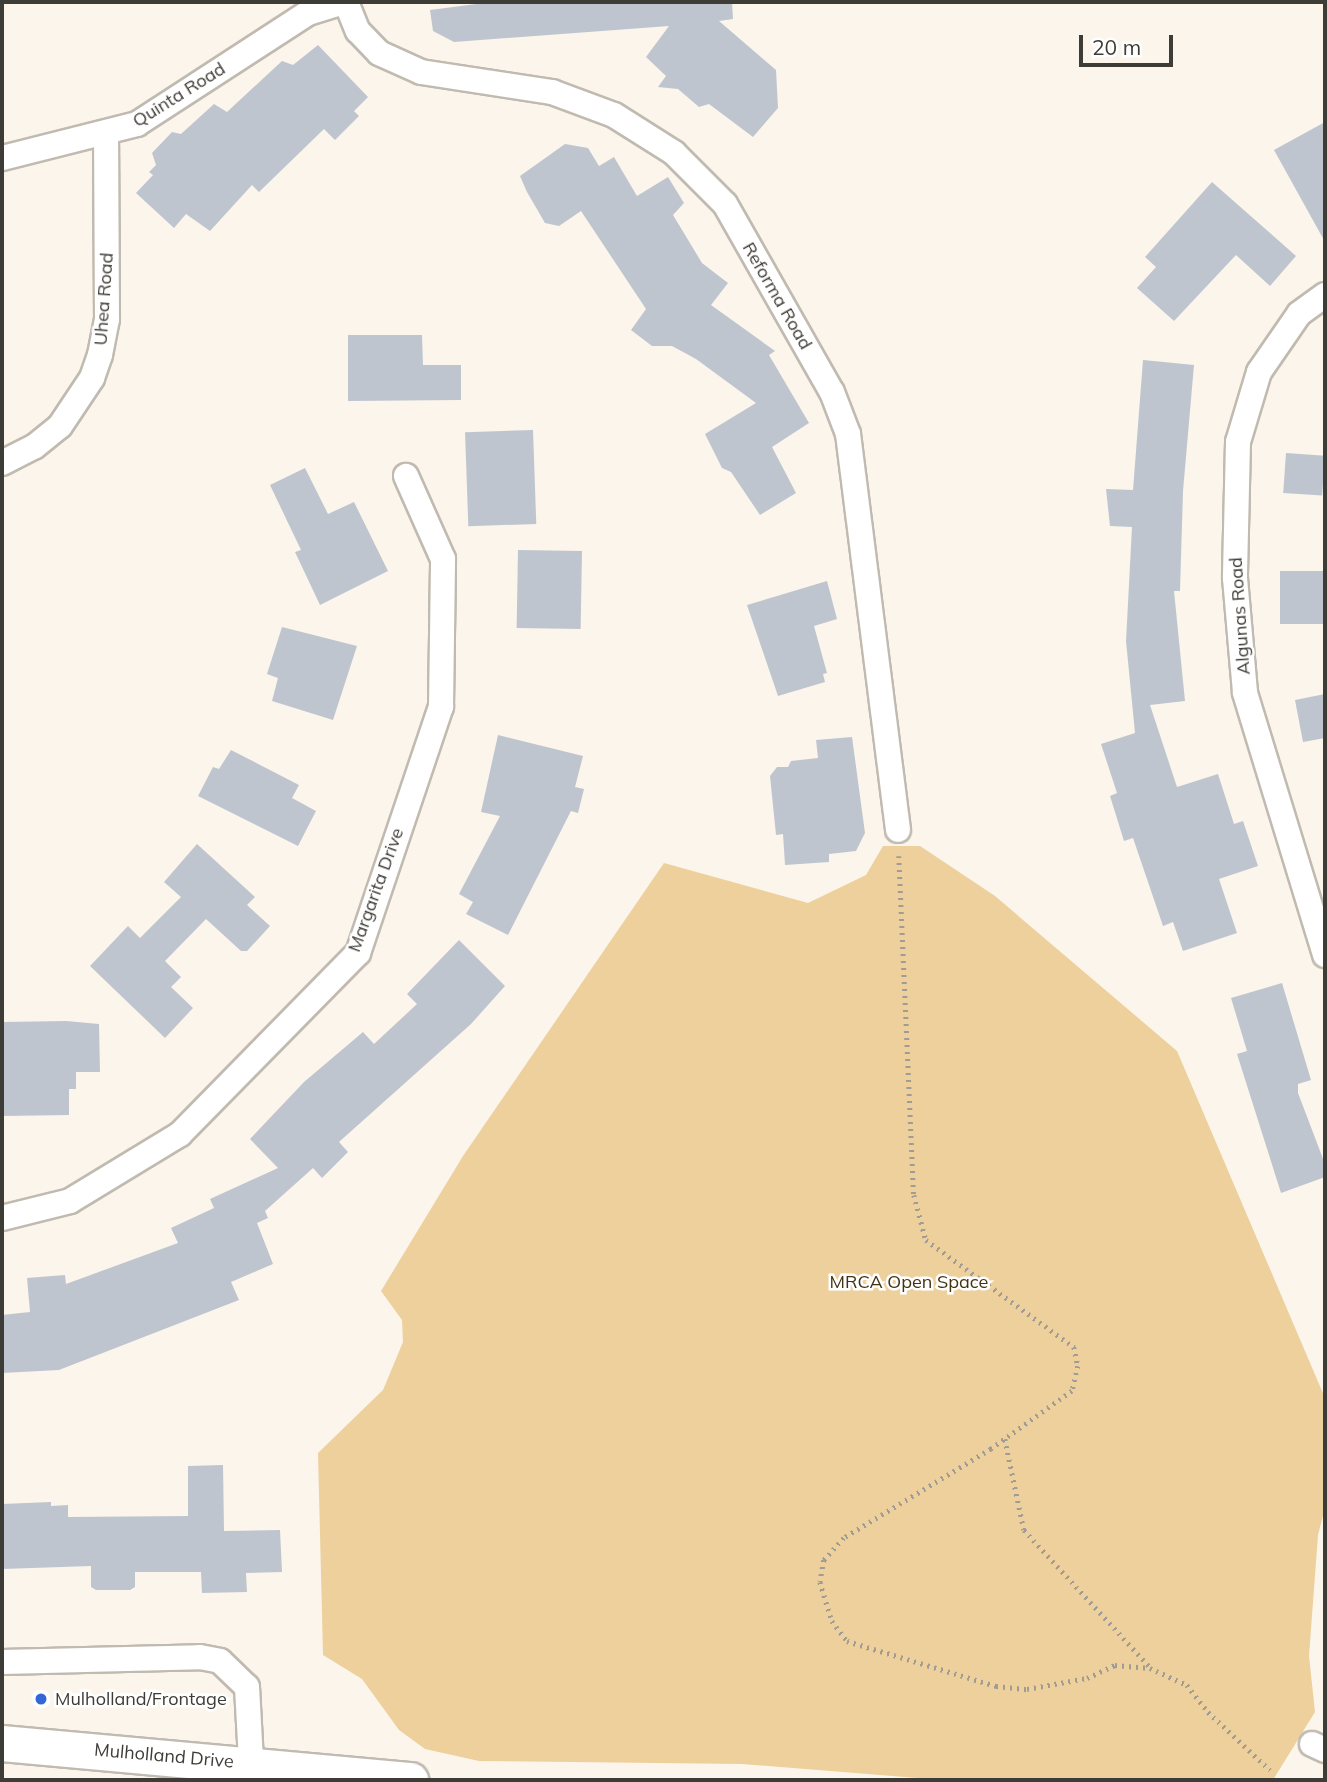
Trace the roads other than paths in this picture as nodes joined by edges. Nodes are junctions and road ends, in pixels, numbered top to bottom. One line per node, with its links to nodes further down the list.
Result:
1 (345, 2): 2 (street, Quinta Road); 7 (street, Reforma Road)
2 (106, 134): 3 (street, Quinta Road); 5 (street, Uhea Road)
3 (2, 158)
4 (1325, 295): 8 (street, Algunas Road)
5 (2, 463)
6 (406, 476): 9 (street, Margarita Drive)
7 (898, 830)
8 (1325, 955)
9 (2, 1218)
10 (2, 1662): 12 (street)
11 (2, 1743): 12 (main road, Mulholland Drive)
12 (252, 1772): 13 (main road, Mulholland Drive)
13 (410, 1780)

